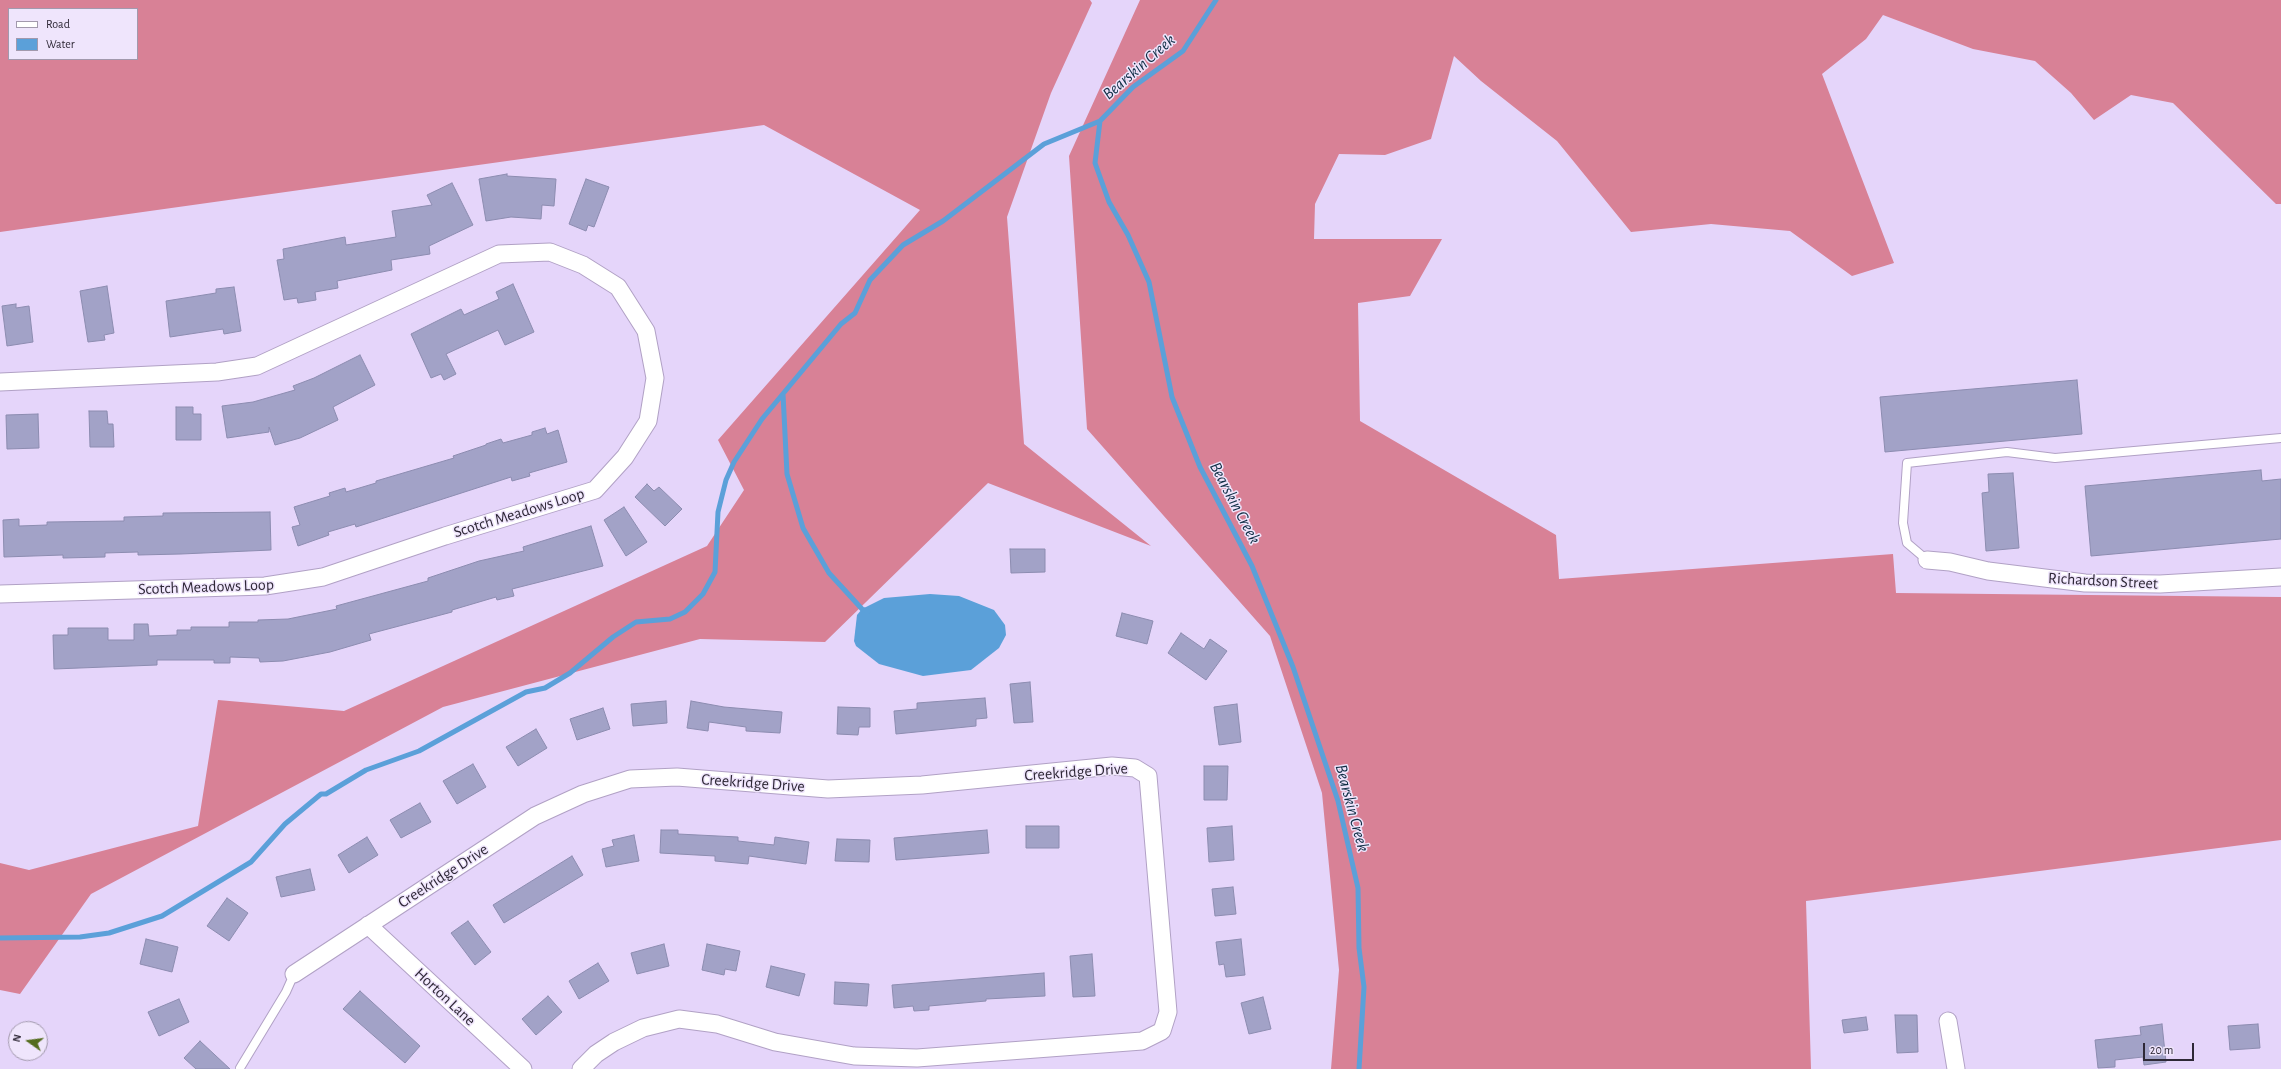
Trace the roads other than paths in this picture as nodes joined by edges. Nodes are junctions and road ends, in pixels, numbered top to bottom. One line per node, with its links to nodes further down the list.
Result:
1 (0, 382): 5 (street, Scotch Meadows Loop)
2 (2281, 438): 3 (lane)
3 (1927, 560): 4 (street, Richardson Street)
4 (2281, 577)
5 (0, 594)
6 (368, 925): 7 (street, Creekridge Drive); 10 (street, Horton Lane); 11 (street, Creekridge Drive)
7 (294, 974): 9 (lane)
8 (1948, 1021): 12 (street)
9 (240, 1068)
10 (523, 1069)
11 (581, 1069)
12 (1956, 1069)

